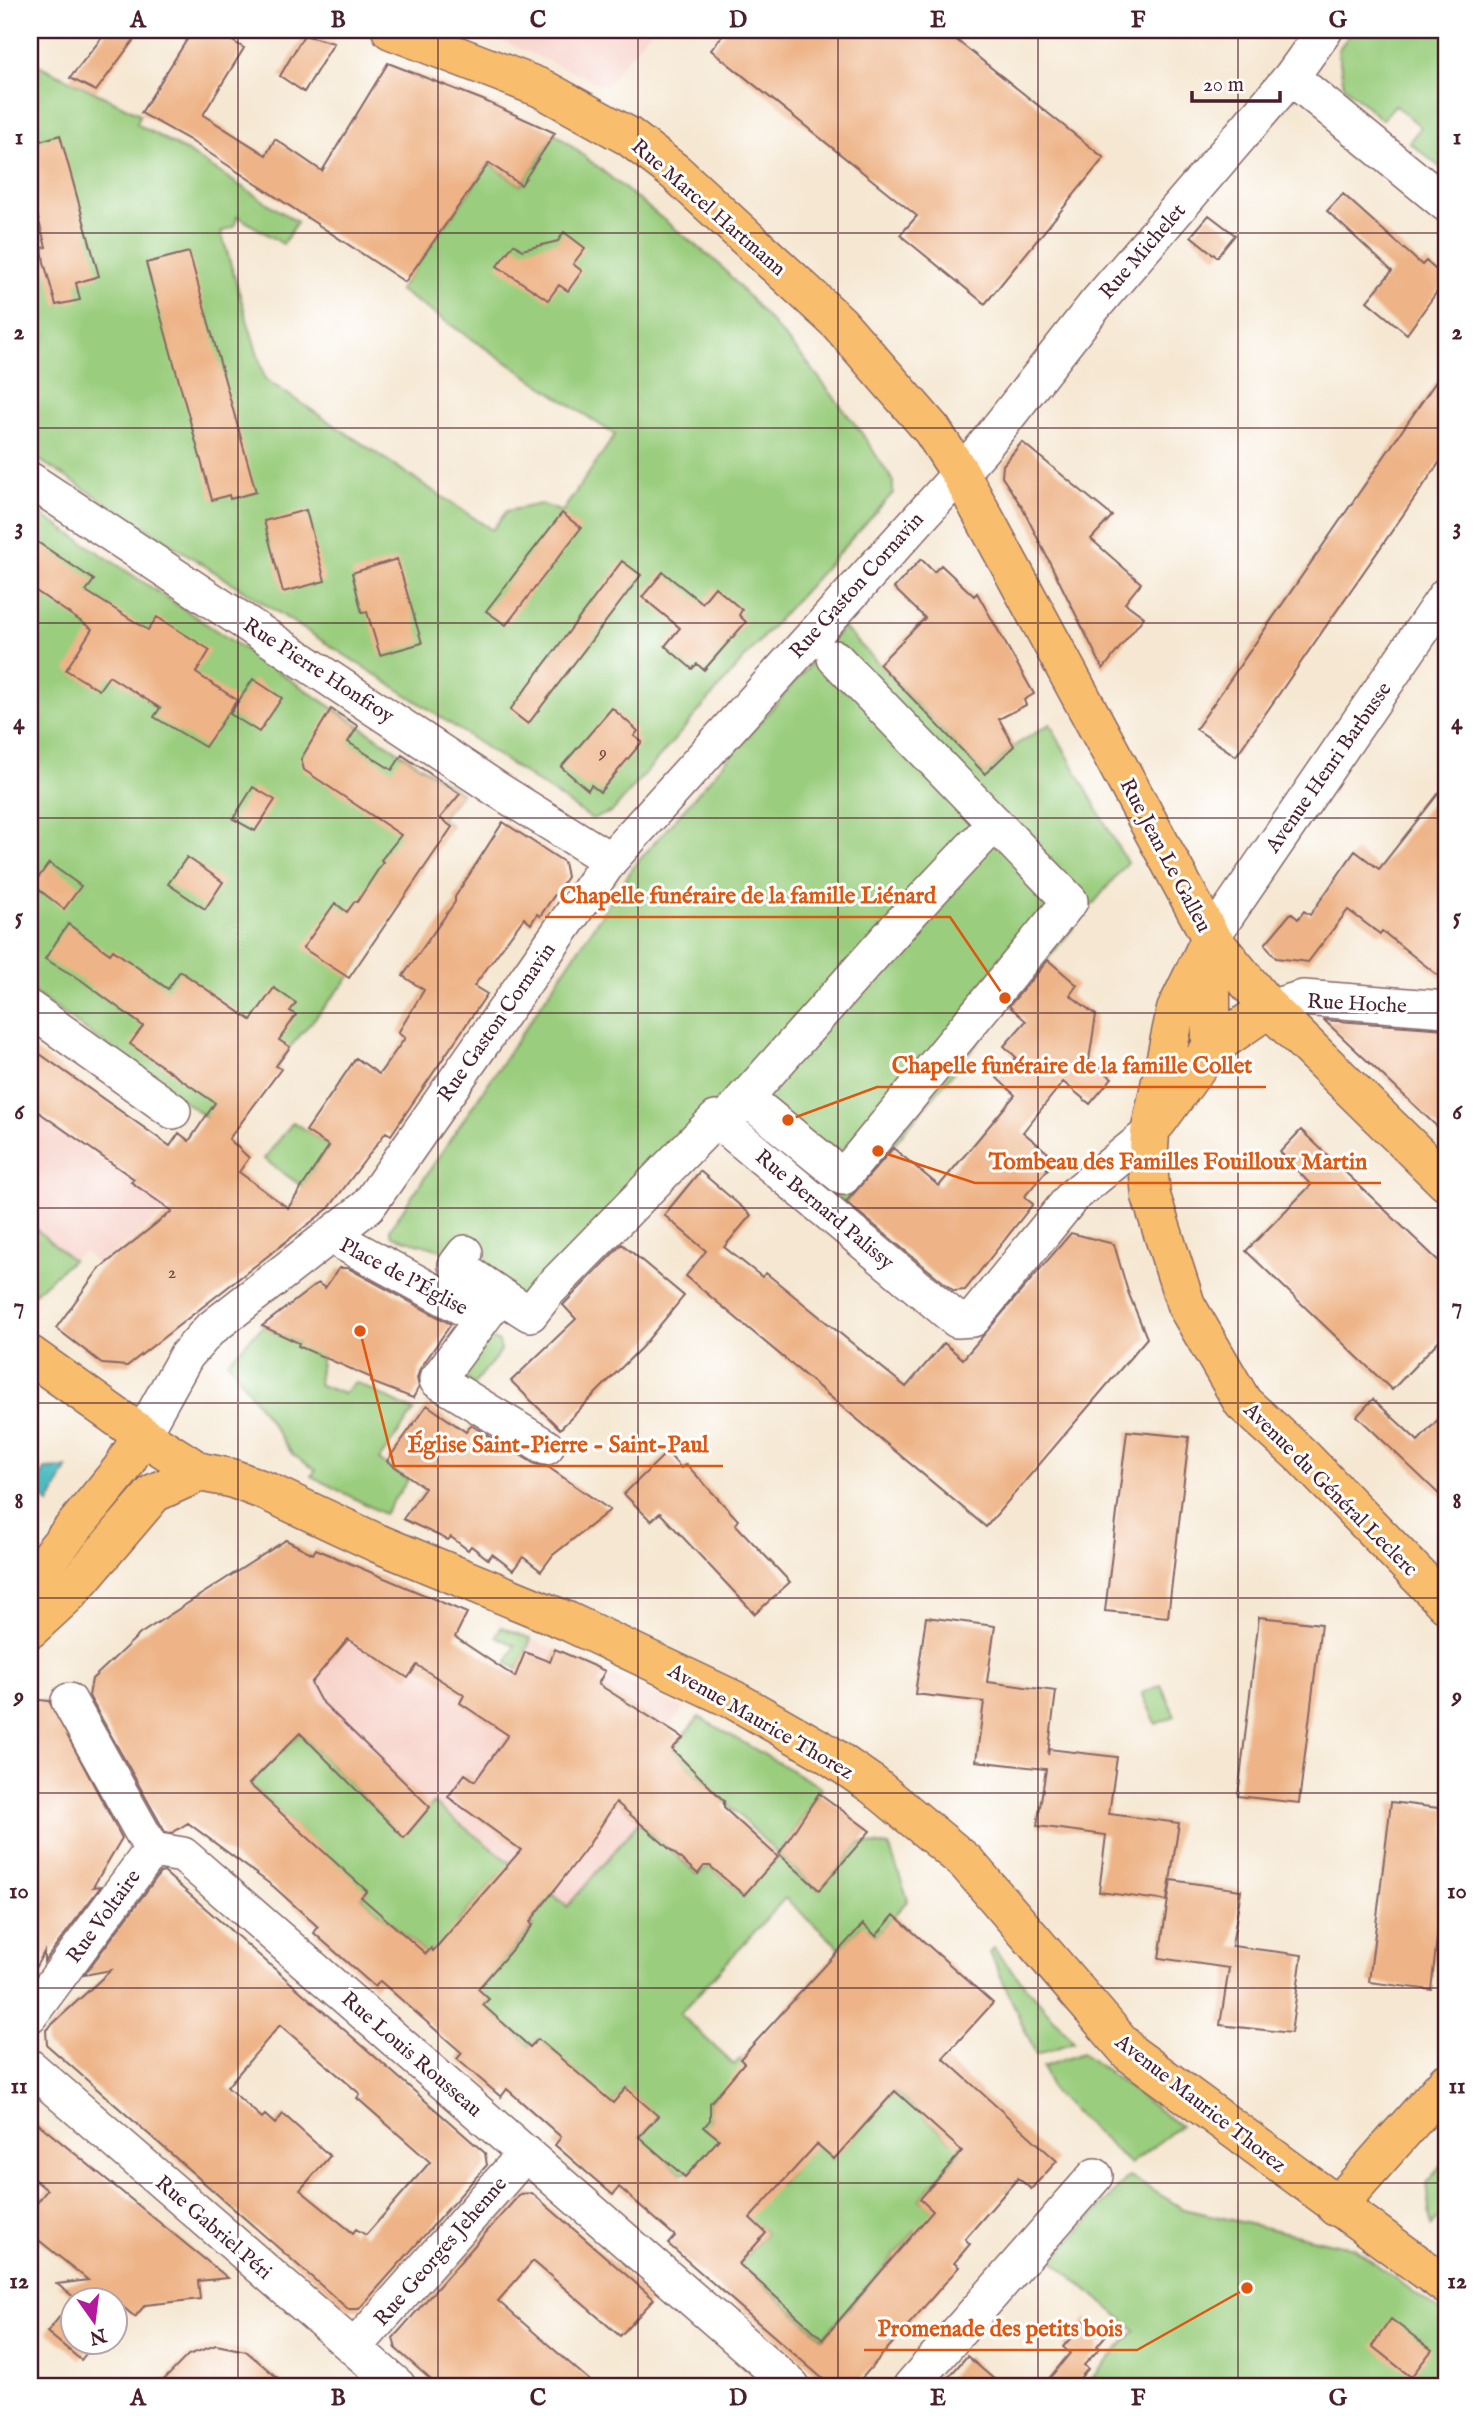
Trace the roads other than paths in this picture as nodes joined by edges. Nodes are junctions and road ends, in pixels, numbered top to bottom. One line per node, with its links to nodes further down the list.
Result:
1 (391, 30): 5 (main road, Rue Marcel Hartmann)
2 (1325, 30): 3 (street, Rue Michelet)
3 (1291, 77): 4 (street); 5 (street, Rue Michelet)
4 (1446, 204)
5 (960, 474): 10 (street, Rue Gaston Cornavin); 11 (main road, Rue Jean Le Galleu)
6 (30, 480): 10 (street, Rue Pierre Honfroy)
7 (1446, 595): 11 (street, Avenue Henri Barbusse)
8 (835, 658): 9 (street)
9 (995, 823): 16 (street); 16 (street)
10 (610, 860): 21 (street, Rue Gaston Cornavin)
11 (1211, 938): 12 (main road, Rue Jean Le Galleu); 15 (main road); 19 (main road, Avenue du Général Leclerc)
12 (1269, 1008): 14 (street, Rue Hoche); 15 (main road); 20 (main road, Rue Jean Le Galleu)
13 (30, 1009): 17 (street)
14 (1446, 1009)
15 (1211, 1048): 19 (main road)
16 (745, 1097): 18 (street)
17 (173, 1111)
18 (721, 1124): 19 (street, Rue Bernard Palissy); 23 (street)
19 (1150, 1132): 30 (main road, Avenue du Général Leclerc)
20 (1446, 1182)
21 (331, 1237): 23 (street, Place de l'Église); 25 (street, Rue Gaston Cornavin)
22 (465, 1253): 23 (street)
23 (491, 1306): 26 (street, Place de l'Église)
24 (30, 1355): 25 (main road, Avenue Maurice Thorez)
25 (142, 1436): 27 (main road, Avenue Maurice Thorez); 28 (main road)
26 (546, 1447)
27 (200, 1472): 29 (main road); 39 (main road, Avenue Maurice Thorez)
28 (35, 1566): 29 (street)
29 (69, 1593): 31 (main road)
30 (1446, 1604)
31 (30, 1629)
32 (69, 1701): 33 (street)
33 (152, 1850): 34 (street, Rue Voltaire); 37 (street, Rue Louis Rousseau)
34 (30, 2015)
35 (30, 2067): 41 (street, Rue Gabriel Péri)
36 (1446, 2083): 39 (main road)
37 (526, 2153): 41 (street, Rue Georges Jehenne); 43 (street, Rue Louis Rousseau)
38 (1095, 2176): 44 (street)
39 (1336, 2207): 40 (main road, Avenue Maurice Thorez)
40 (1446, 2285)
41 (354, 2348): 42 (street, Rue Gabriel Péri)
42 (398, 2386)
43 (792, 2386)
44 (911, 2386)

